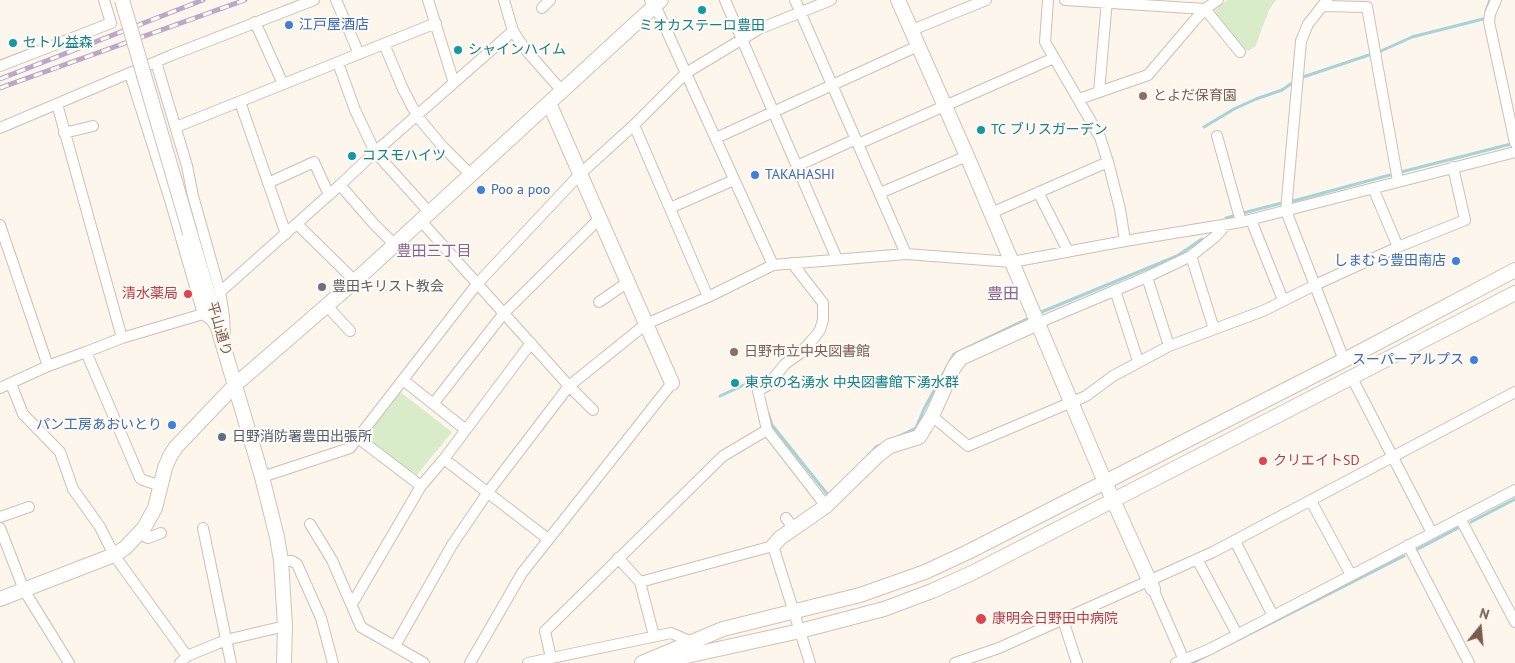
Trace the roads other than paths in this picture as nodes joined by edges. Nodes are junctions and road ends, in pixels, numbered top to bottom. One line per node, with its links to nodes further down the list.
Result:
1 (104, 0): 35 (street)
2 (122, 0): 116 (street, 平山通り, bridge)
3 (314, 0): 23 (street)
4 (336, 0): 31 (street)
5 (428, 0): 24 (street)
6 (504, 0): 26 (street)
7 (550, 0): 20 (street)
8 (726, 0): 27 (street)
9 (795, 0): 22 (street)
10 (831, 0): 22 (street)
11 (898, 0): 25 (street)
12 (1048, 0): 32 (street)
13 (1064, 0): 18 (street)
14 (1218, 0): 21 (street)
15 (1496, 0): 58 (street)
16 (981, 1): 25 (street)
17 (655, 2): 36 (street); 41 (street)
18 (1107, 2): 21 (street); 42 (street)
19 (1325, 3): 68 (street); 78 (street)
20 (542, 8)
21 (1205, 9): 30 (street); 42 (street)
22 (801, 13): 27 (street); 40 (street)
23 (255, 22): 33 (street); 39 (street)
24 (436, 23): 28 (street); 38 (street)
25 (912, 30): 29 (street)
26 (513, 31): 38 (street); 41 (street)
27 (742, 39): 36 (street); 48 (street)
28 (384, 44): 31 (street); 49 (street)
29 (918, 46): 40 (street); 47 (street)
30 (1240, 52)
31 (359, 54): 34 (street)
32 (1054, 58): 43 (street); 47 (street)
33 (156, 62): 37 (street); 52 (street)
34 (338, 63): 39 (street); 59 (street)
35 (0, 66)
36 (686, 72): 51 (street); 56 (street)
37 (130, 74): 46 (street); 76 (street)
38 (454, 83): 49 (street)
39 (283, 84): 44 (street)
40 (832, 85): 48 (street); 57 (street)
41 (562, 91): 45 (street)
42 (1099, 92): 43 (street)
43 (1079, 99): 62 (street)
44 (240, 102): 52 (street); 69 (street)
45 (549, 103): 65 (street); 66 (street)
46 (56, 104): 53 (street); 54 (street)
47 (944, 106): 57 (street); 61 (street)
48 (774, 112): 56 (street); 63 (street)
49 (417, 116): 59 (street); 66 (street)
50 (93, 126): 54 (street)
51 (634, 126): 65 (street); 77 (street)
52 (176, 127): 75 (street)
53 (0, 128)
54 (64, 133): 117 (street)
55 (1217, 136): 82 (street)
56 (716, 138): 67 (street)
57 (857, 142): 63 (street); 73 (street)
58 (1515, 143)
59 (375, 152): 70 (street); 80 (street)
60 (1515, 152): 64 (street)
61 (967, 156): 73 (street); 79 (street)
62 (1108, 162): 72 (street); 87 (street)
63 (797, 166): 93 (street)
64 (1453, 167): 68 (street); 89 (street)
65 (580, 174): 81 (street); 101 (street)
66 (471, 175): 80 (street)
67 (734, 180): 77 (street); 96 (street)
68 (1398, 181): 71 (street)
69 (268, 183): 74 (street); 86 (street)
70 (340, 185): 74 (street); 88 (street)
71 (1374, 188): 78 (street); 89 (street)
72 (1038, 192): 79 (street); 90 (street)
73 (880, 193): 91 (street)
74 (329, 195): 83 (street)
75 (193, 196): 76 (street); 104 (street)
76 (171, 203): 111 (street)
77 (670, 208): 106 (street)
78 (1286, 211): 82 (street); 102 (street)
79 (991, 212): 94 (street)
80 (425, 217): 88 (street); 101 (street)
81 (600, 218): 100 (street); 110 (street)
82 (1246, 221): 85 (street); 107 (street)
83 (297, 224): 86 (street); 99 (street)
84 (0, 225): 124 (street)
85 (1226, 225): 87 (street); 92 (street)
86 (286, 234): 104 (street)
87 (1125, 241): 90 (street)
88 (395, 245): 99 (street)
89 (1398, 247): 102 (street)
90 (1068, 251): 94 (street)
91 (906, 254): 93 (street); 94 (street)
92 (1191, 256): 98 (street); 114 (street)
93 (837, 259): 95 (street)
94 (1012, 262): 112 (street)
95 (792, 263): 96 (street); 138 (street)
96 (773, 265): 106 (street)
97 (1515, 270): 122 (street)
98 (1147, 277): 103 (street); 119 (street)
99 (355, 282): 109 (street)
100 (628, 282): 108 (street); 113 (street)
101 (477, 284): 110 (street); 126 (street)
102 (1315, 284): 107 (street); 122 (street)
103 (1115, 290): 112 (street); 123 (street)
104 (220, 292): 120 (street)
105 (1515, 294): 125 (street)
106 (708, 297): 113 (street)
107 (1283, 300): 114 (street)
108 (599, 302)
109 (327, 306): 115 (street); 129 (street)
110 (504, 313): 118 (street); 134 (street)
111 (203, 314): 116 (street); 117 (street)
112 (1037, 322): 133 (street); 136 (street)
113 (646, 324): 127 (street); 130 (street)
114 (1214, 329): 119 (street)
115 (350, 331)
116 (220, 332): 120 (street, 平山通り)
117 (122, 338): 121 (street)
118 (531, 343): 130 (street); 137 (street)
119 (1169, 346): 123 (street)
120 (225, 351): 129 (street, 平山通り)
121 (86, 352): 124 (street); 144 (street)
122 (1344, 360): 143 (street)
123 (1138, 361): 133 (street)
124 (48, 366): 128 (street)
125 (1352, 378): 140 (street); 148 (street)
126 (403, 380): 134 (street); 139 (street)
127 (672, 383): 160 (street)
128 (11, 384): 131 (street); 164 (street)
129 (235, 385): 142 (street, 平山通り); 144 (street)
130 (569, 386): 135 (street); 147 (street)
131 (0, 388)
132 (1515, 392): 140 (street)
133 (1071, 403): 136 (street); 143 (street)
134 (433, 404): 137 (street)
135 (593, 410)
136 (932, 416): 150 (street)
137 (466, 430): 141 (street)
138 (767, 430): 150 (street); 165 (street)
139 (358, 438): 142 (street); 145 (street)
140 (1392, 458): 149 (street); 158 (street)
141 (444, 459): 145 (street); 147 (street)
142 (262, 477): 167 (street, 平山通り)
143 (1105, 482): 148 (street); 174 (street)
144 (161, 486): 159 (street)
145 (421, 486): 173 (street)
146 (1515, 490): 153 (street)
147 (488, 492): 160 (street); 184 (street)
148 (1114, 500): 170 (street); 179 (street)
149 (1311, 501): 161 (street); 168 (street)
150 (826, 506): 163 (street)
151 (30, 507): 152 (street)
152 (0, 516)
153 (1460, 518): 158 (street); 177 (street)
154 (310, 524): 173 (street)
155 (0, 528): 171 (street)
156 (203, 528): 182 (street)
157 (161, 533): 159 (street)
158 (1432, 533): 162 (street)
159 (139, 534): 164 (street)
160 (548, 539): 194 (street)
161 (1235, 541): 166 (street); 175 (street)
162 (1408, 545): 168 (street); 201 (street)
163 (773, 546): 169 (street); 174 (street)
164 (114, 556): 171 (street); 186 (street)
165 (618, 558): 169 (street); 185 (street)
166 (1197, 560): 170 (street); 180 (street)
167 (281, 561): 178 (street, 平山通り); 192 (street)
168 (1351, 575): 175 (street)
169 (640, 582): 181 (street)
170 (1151, 585): 176 (street); 188 (street)
171 (24, 590): 172 (street); 189 (street)
172 (0, 599)
173 (352, 604): 184 (street)
174 (794, 612): 179 (street); 183 (street)
175 (1273, 616): 180 (street)
176 (1063, 620): 199 (street); 200 (street)
177 (1515, 622)
178 (285, 626): 182 (street); 191 (street, 平山通り)
179 (800, 631): 187 (street); 198 (street)
180 (1237, 634): 188 (street)
181 (654, 636): 183 (street); 185 (street)
182 (226, 640): 186 (street); 190 (street)
183 (692, 642): 196 (street)
184 (396, 646): 193 (street)
185 (551, 658): 195 (street)
186 (184, 659)
187 (681, 660): 197 (street)
188 (1180, 661)
189 (69, 663)
190 (231, 663)
191 (284, 663)
192 (333, 663)
193 (424, 663)
194 (470, 663)
195 (528, 663)
196 (642, 663)
197 (656, 663)
198 (810, 663)
199 (955, 663)
200 (1077, 663)
201 (1468, 663)

